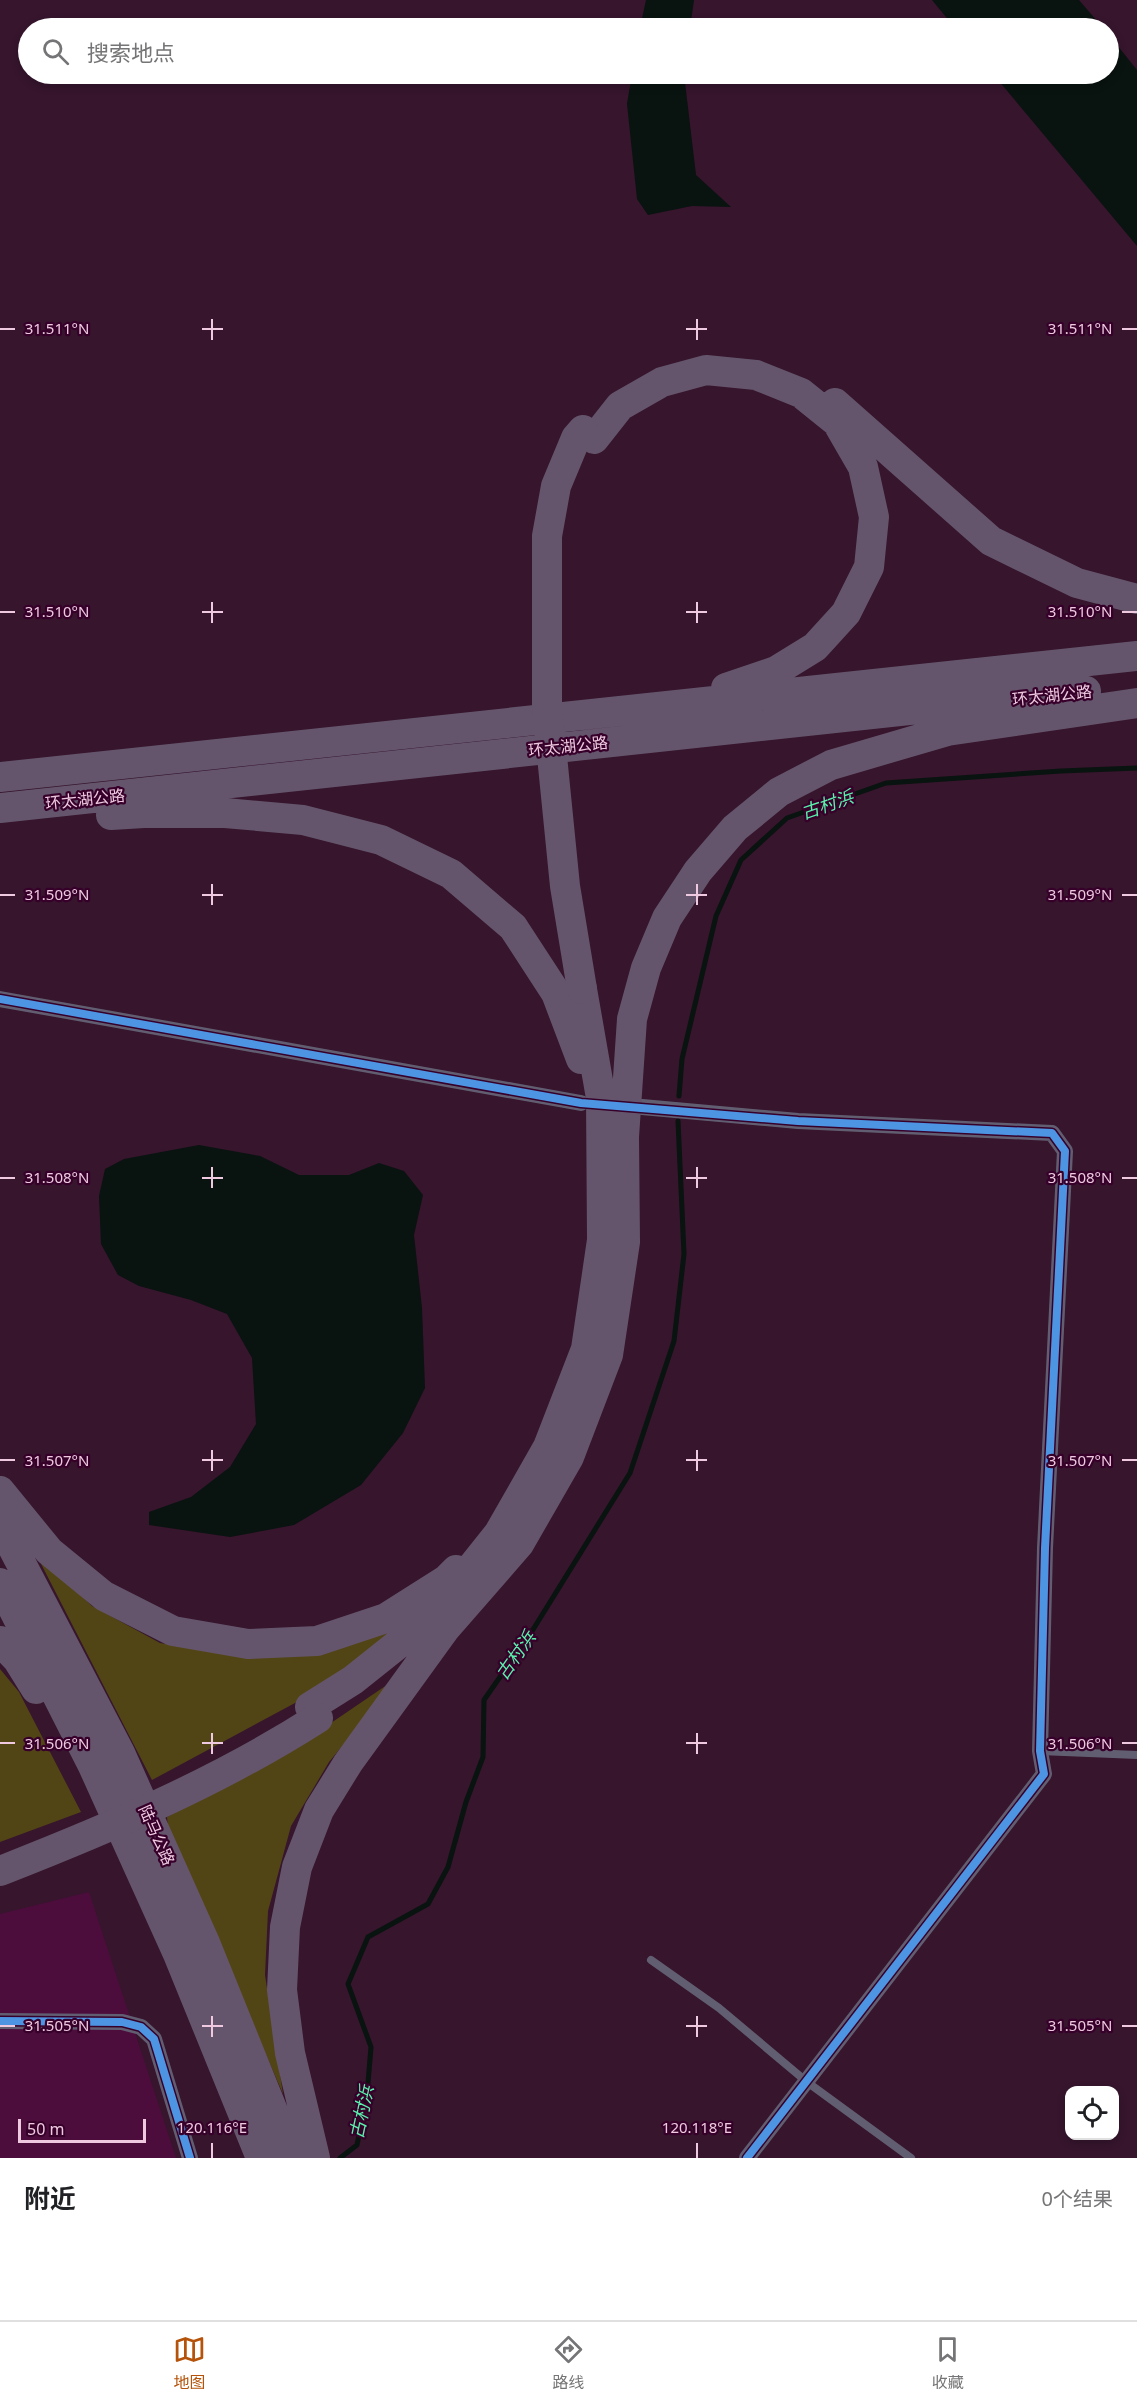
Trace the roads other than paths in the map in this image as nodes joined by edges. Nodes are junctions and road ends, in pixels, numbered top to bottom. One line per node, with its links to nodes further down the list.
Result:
1 (588, 435): 2 (highway); 6 (highway); 14 (highway, bridge)
2 (1137, 599)
3 (1137, 656): 6 (highway, 环太湖公路)
4 (1137, 686): 8 (highway, 环太湖公路)
5 (1137, 703): 14 (highway)
6 (227, 754): 7 (highway, 环太湖公路)
7 (0, 777)
8 (100, 807): 9 (highway, 环太湖公路); 10 (highway); 14 (highway)
9 (0, 808)
10 (0, 821)
11 (0, 999): 12 (street)
12 (581, 1103)
13 (642, 1107): 22 (street)
14 (612, 1137): 17 (highway); 19 (highway)
15 (0, 1491): 17 (highway)
16 (0, 1523): 31 (highway, 陆马公路)
17 (499, 1533): 21 (highway)
18 (0, 1583): 29 (highway, 陆马公路)
19 (445, 1629): 21 (highway); 32 (highway)
20 (0, 1641): 29 (highway)
21 (314, 1712): 24 (highway); 25 (highway, bridge)
22 (1040, 1751): 23 (lane); 28 (street)
23 (1137, 1755)
24 (0, 1856)
25 (0, 1871)
26 (651, 1960): 28 (lane)
27 (0, 2021): 30 (street)
28 (807, 2082): 33 (street); 34 (lane)
29 (258, 2149)
30 (190, 2158)
31 (292, 2158)
32 (315, 2158)
33 (747, 2158)
34 (911, 2158)

